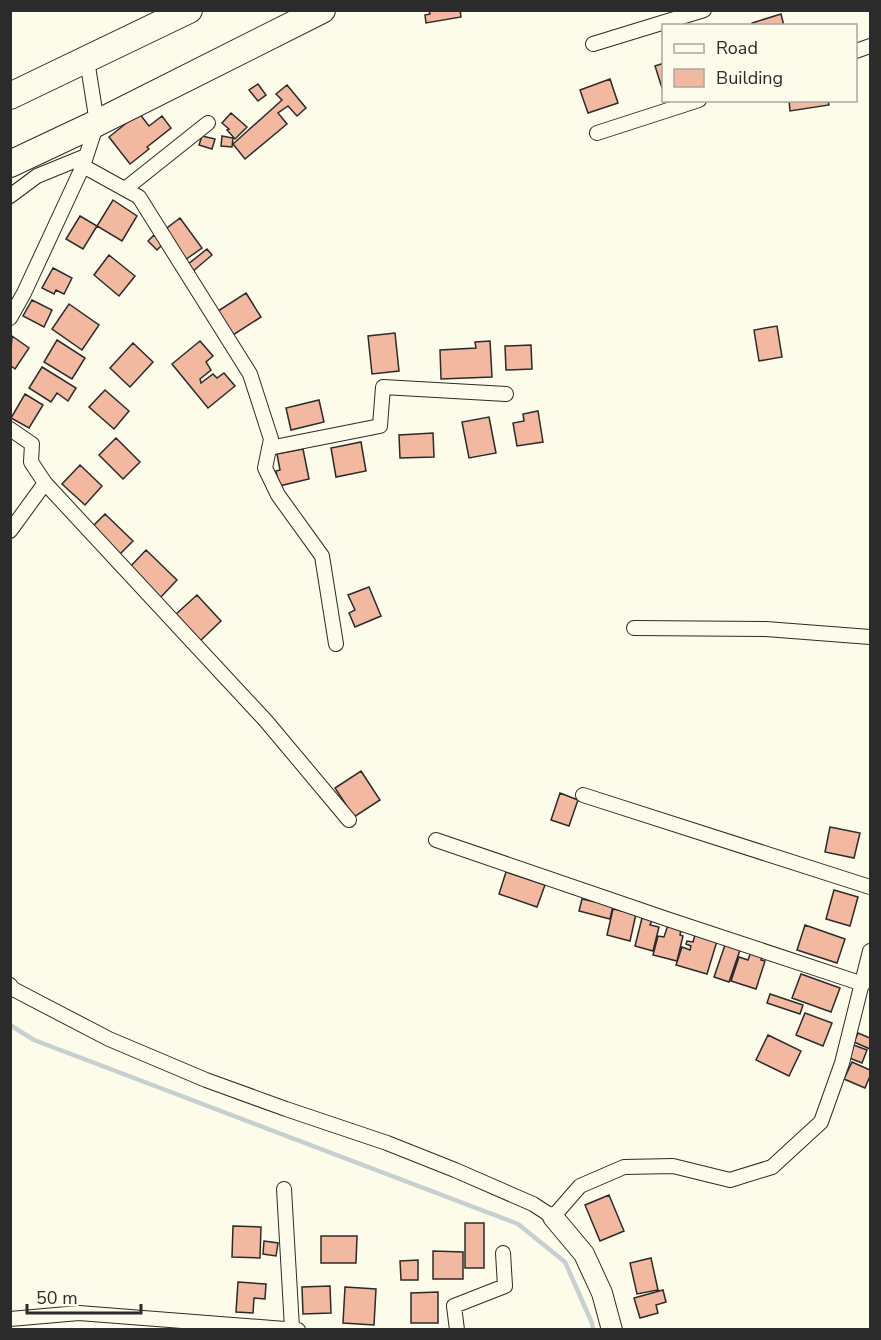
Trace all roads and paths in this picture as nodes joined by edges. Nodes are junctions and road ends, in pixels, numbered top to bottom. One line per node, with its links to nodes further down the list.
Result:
1 (189, 10): 5 (highway)
2 (322, 10): 8 (highway)
3 (704, 10): 4 (street)
4 (594, 44)
5 (87, 60): 6 (highway); 8 (street)
6 (10, 96)
7 (693, 102): 10 (street)
8 (97, 123): 11 (street); 12 (highway)
9 (208, 123): 13 (street)
10 (597, 133)
11 (85, 161): 13 (street); 14 (street); 15 (street)
12 (10, 164)
13 (125, 189): 18 (street)
14 (10, 196)
15 (10, 318)
16 (506, 394): 18 (street)
17 (10, 429): 19 (street)
18 (269, 448): 23 (street)
19 (45, 483): 20 (street); 25 (street)
20 (10, 531)
21 (634, 628): 22 (street)
22 (870, 637)
23 (336, 644)
24 (583, 795): 27 (street)
25 (349, 820)
26 (436, 840): 29 (street)
27 (870, 887)
28 (870, 951): 29 (street)
29 (862, 984): 32 (street)
30 (10, 985): 32 (street)
31 (284, 1189): 36 (street)
32 (553, 1217): 35 (street)
33 (503, 1253): 37 (street)
34 (10, 1319): 36 (street)
35 (609, 1328)
36 (295, 1329)
37 (457, 1329)

